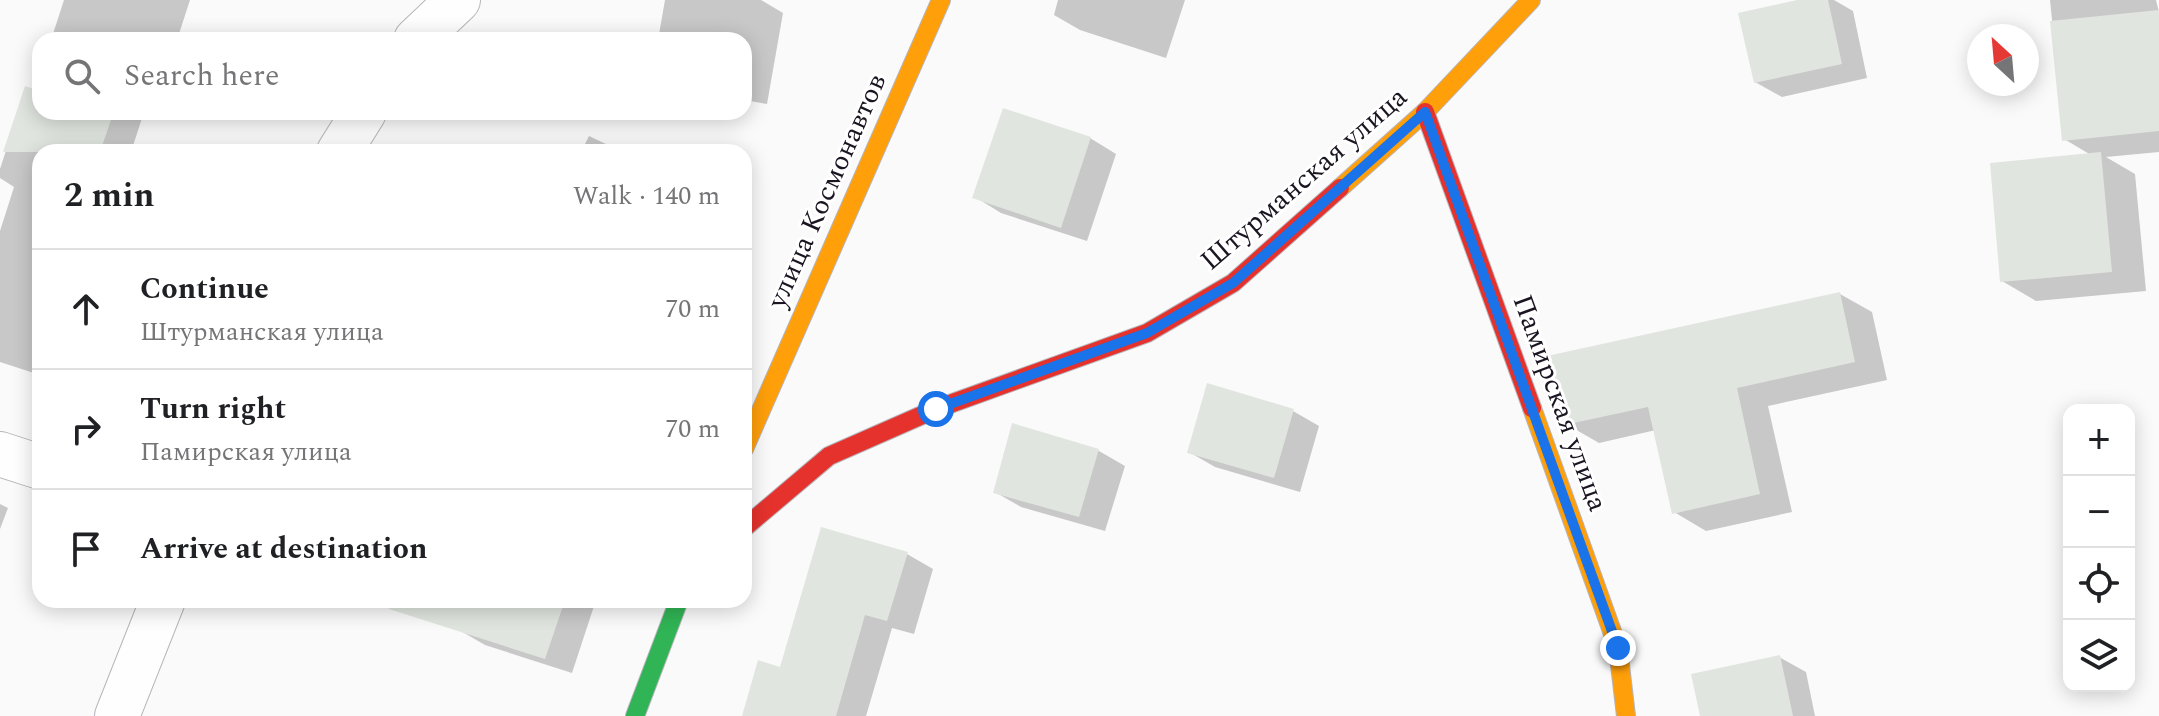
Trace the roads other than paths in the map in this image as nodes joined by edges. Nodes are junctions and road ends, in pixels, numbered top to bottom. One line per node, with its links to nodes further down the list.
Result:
1 (458, 0): 4 (street)
2 (941, 0): 8 (street, улица Космонавтов)
3 (1531, 0): 5 (street, Штурманская улица)
4 (424, 32)
5 (1425, 112): 11 (street, Штурманская улица); 16 (street, Памирская улица)
6 (359, 120): 7 (street)
7 (344, 144)
8 (752, 431)
9 (0, 454): 10 (street)
10 (32, 464)
11 (752, 521)
12 (160, 608): 14 (street)
13 (676, 608): 15 (street)
14 (117, 716)
15 (635, 716)
16 (1626, 716)

